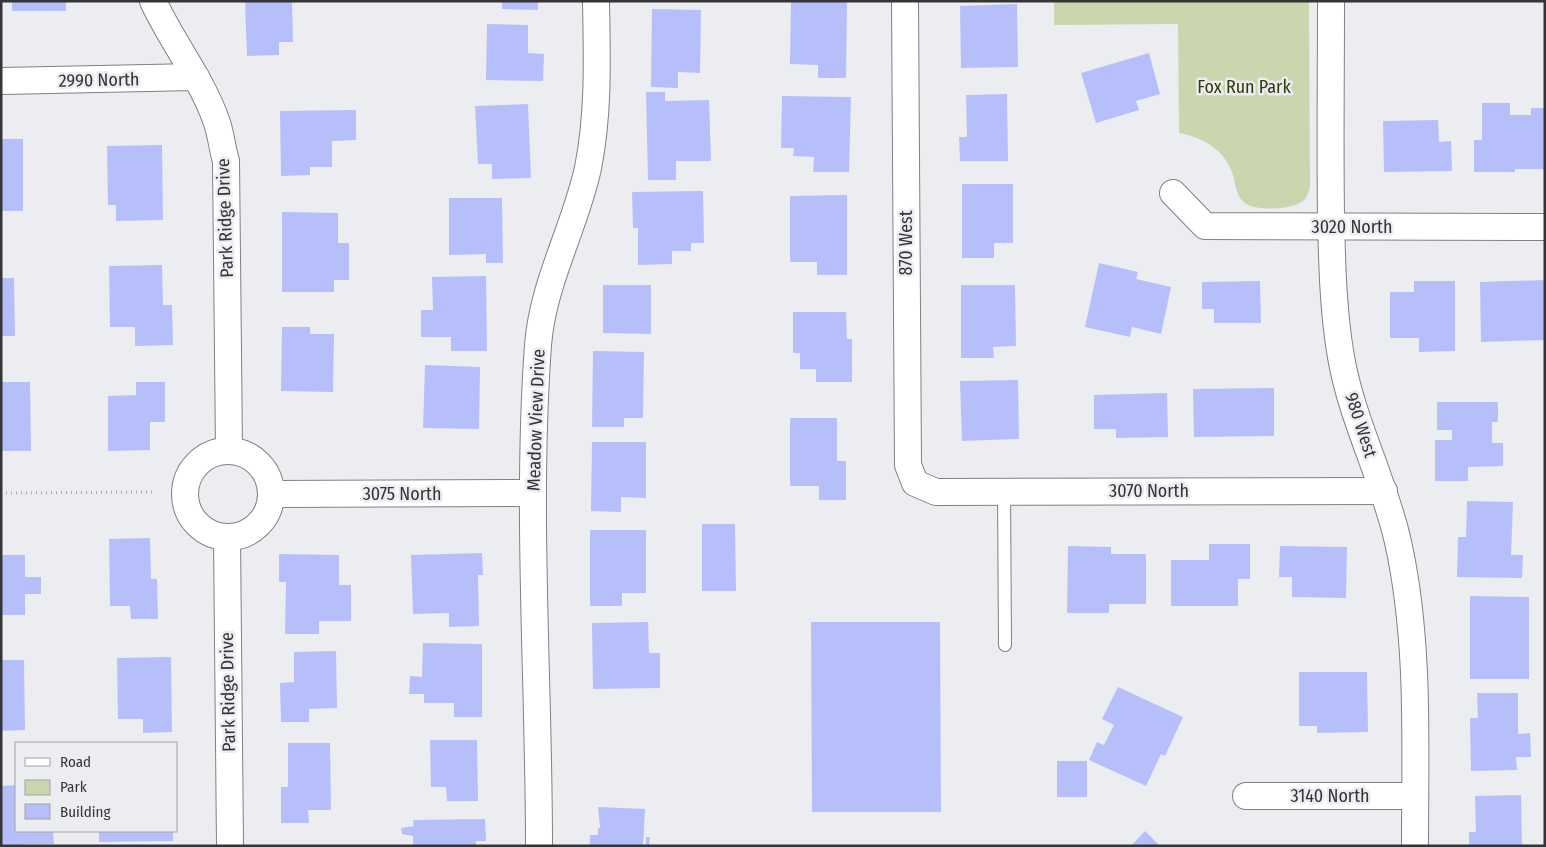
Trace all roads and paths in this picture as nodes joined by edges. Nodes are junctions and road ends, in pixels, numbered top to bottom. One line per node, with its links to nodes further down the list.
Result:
1 (154, 1): 5 (street, Park Ridge Drive)
2 (596, 1): 16 (street, Meadow View Drive)
3 (904, 1): 11 (street, 870 West)
4 (1331, 1): 8 (street, 980 West)
5 (196, 77): 6 (street, 2990 North); 10 (street, Park Ridge Drive)
6 (1, 82)
7 (1173, 193): 8 (street, 3020 North)
8 (1332, 227): 9 (street, 3020 North); 13 (street, 980 West)
9 (1545, 227)
10 (229, 450): 17 (street); 18 (street)
11 (916, 483): 12 (street, 3070 North)
12 (1004, 491): 13 (street, 3070 North); 19 (lane)
13 (1384, 491): 21 (street, 980 West)
14 (156, 492): 15 (path)
15 (1, 493)
16 (533, 493): 17 (street, 3075 North); 23 (street, Meadow View Drive)
17 (272, 494): 18 (street)
18 (227, 538): 22 (street, Park Ridge Drive)
19 (1005, 645)
20 (1246, 796): 21 (street, 3140 North)
21 (1415, 796): 24 (street, 980 West)
22 (230, 846)
23 (538, 846)
24 (1415, 846)

